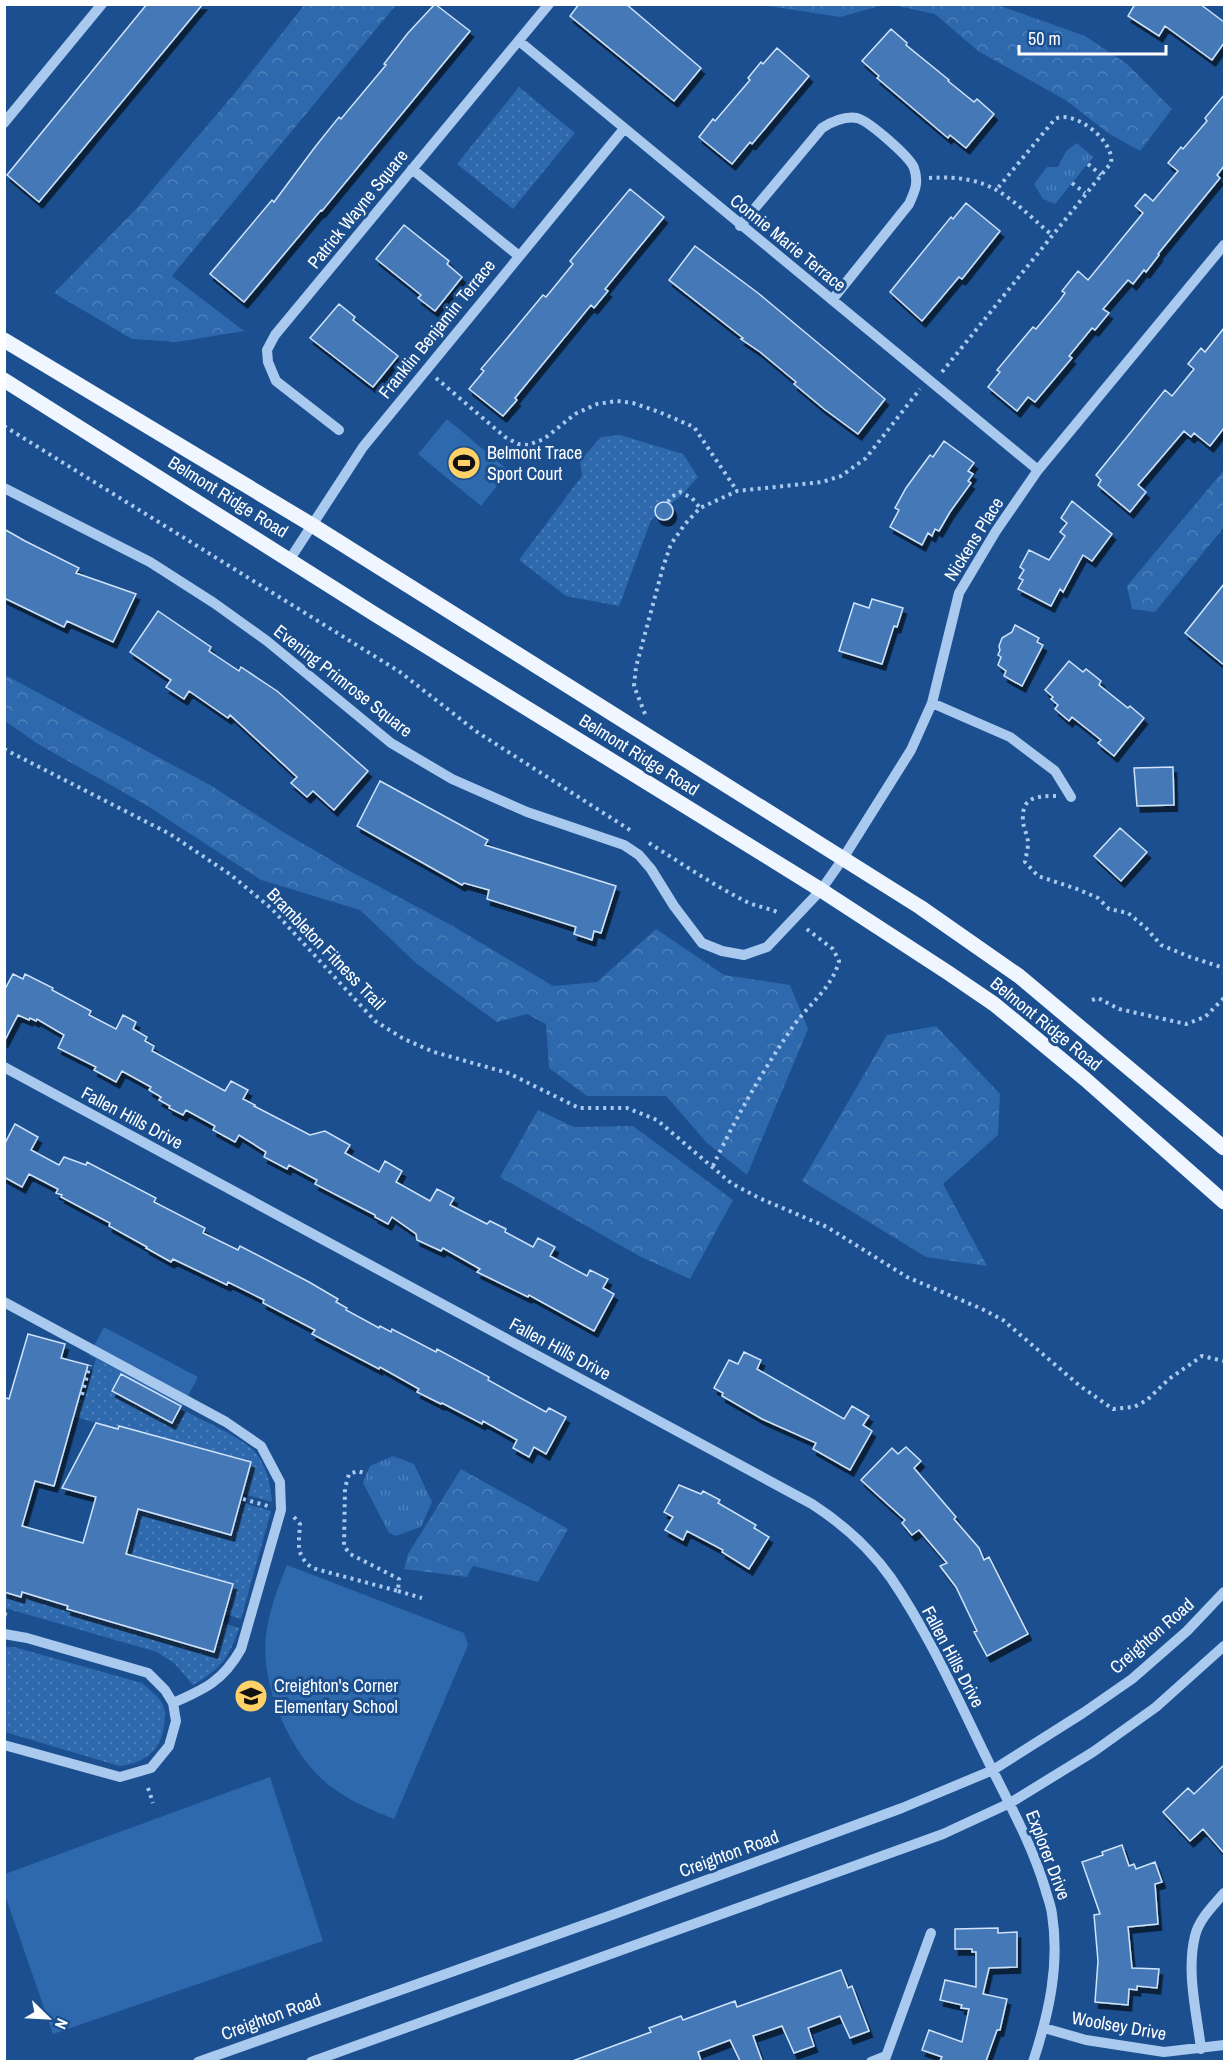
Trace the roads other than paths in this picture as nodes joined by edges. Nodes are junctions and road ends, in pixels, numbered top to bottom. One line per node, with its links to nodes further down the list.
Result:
1 (102, 4): 4 (street)
2 (549, 4): 3 (street, Patrick Wayne Square)
3 (519, 41): 5 (street, Connie Marie Terrace); 6 (street, Patrick Wayne Square)
4 (4, 123)
5 (623, 130): 7 (street, Connie Marie Terrace); 9 (street, Franklin Benjamin Terrace)
6 (412, 169): 9 (street); 13 (street, Patrick Wayne Square)
7 (741, 226): 10 (street, Connie Marie Terrace); 10 (street)
8 (1224, 245): 14 (street, Nickens Place)
9 (519, 256): 16 (street, Franklin Benjamin Terrace)
10 (832, 300): 14 (street, Connie Marie Terrace)
11 (4, 340): 16 (main road, Belmont Ridge Road)
12 (4, 380): 17 (main road, Belmont Ridge Road)
13 (339, 430)
14 (1038, 470): 18 (street, Nickens Place)
15 (4, 488): 21 (street, Evening Primrose Square)
16 (312, 525): 17 (street, Franklin Benjamin Terrace); 20 (main road, Belmont Ridge Road)
17 (290, 559): 21 (main road, Belmont Ridge Road)
18 (932, 703): 19 (street); 20 (street, Nickens Place)
19 (1071, 797)
20 (842, 860): 21 (street, Nickens Place); 23 (main road, Belmont Ridge Road)
21 (821, 890): 24 (main road, Belmont Ridge Road)
22 (4, 1067): 31 (street, Fallen Hills Drive)
23 (1224, 1148)
24 (1224, 1202)
25 (4, 1302): 29 (street)
26 (1224, 1592): 31 (street, Creighton Road)
27 (4, 1634): 29 (street)
28 (1224, 1646): 32 (street)
29 (173, 1703): 30 (street)
30 (4, 1745)
31 (993, 1770): 32 (street, Explorer Drive); 39 (street, Creighton Road)
32 (1010, 1803): 35 (street, Explorer Drive); 40 (street)
33 (1224, 1893): 37 (street)
34 (931, 1933): 38 (street)
35 (1044, 2028): 37 (street, Woolsey Drive); 42 (street, Explorer Drive)
36 (1224, 2045): 37 (street, Woolsey Drive)
37 (1201, 2049)
38 (885, 2059): 41 (street)
39 (198, 2061)
40 (311, 2061)
41 (871, 2061)
42 (1033, 2061)

